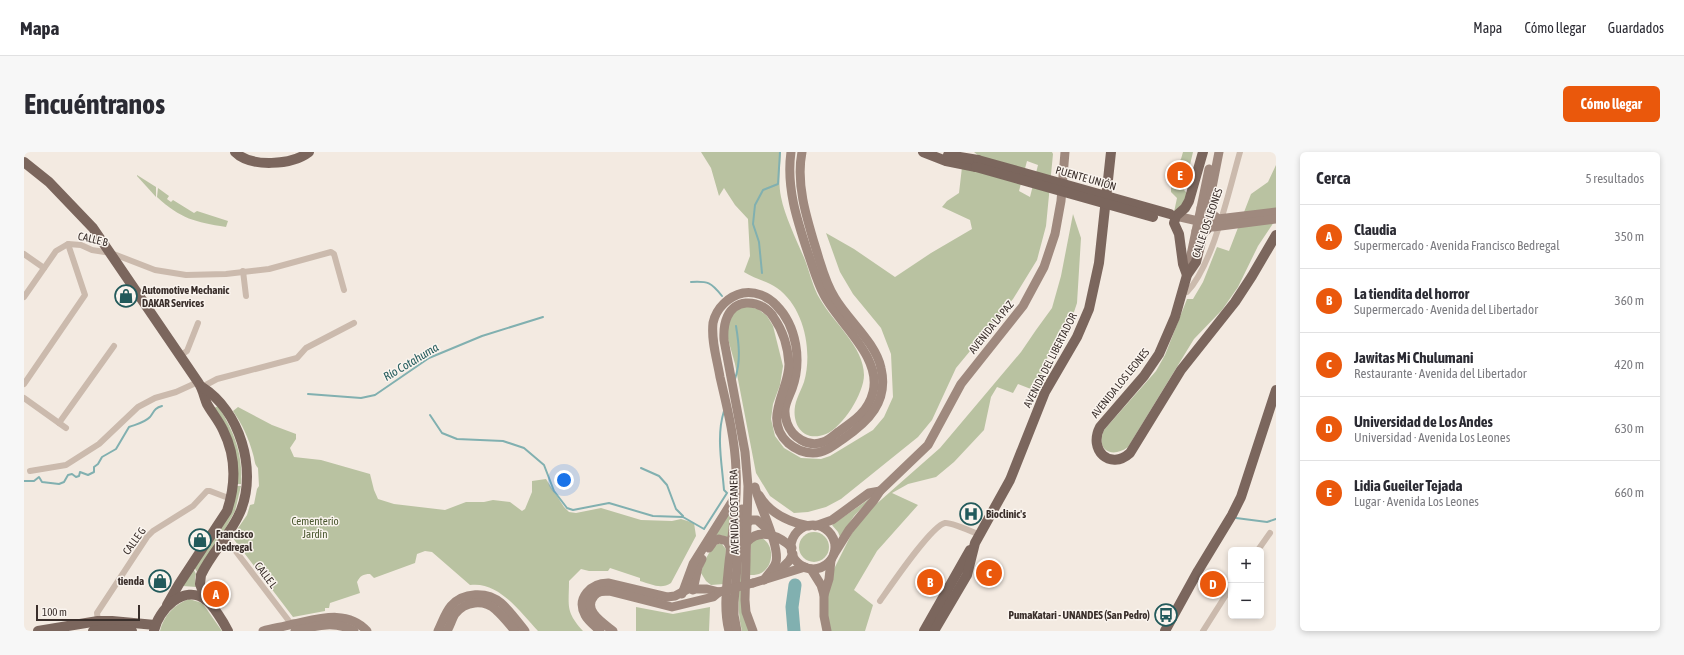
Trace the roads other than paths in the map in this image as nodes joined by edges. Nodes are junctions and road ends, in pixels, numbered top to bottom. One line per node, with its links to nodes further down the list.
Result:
1 (235, 152): 2 (main road)
2 (309, 152)
3 (791, 152): 46 (main road, AVENIDA COSTANERA)
4 (802, 152): 41 (main road, AVENIDA COSTANERA)
5 (923, 152): 12 (main road, PUENTE UNIÓN)
6 (1065, 152): 45 (main road, AVENIDA LA PAZ)
7 (1111, 152): 54 (main road, AVENIDA DEL LIBERTADOR)
8 (1203, 152): 15 (main road)
9 (1213, 152): 26 (main road, AVENIDA LOS LEONES, bridge)
10 (1219, 152): 17 (main road)
11 (1240, 152): 28 (street, CALLE LOS LEONES)
12 (953, 155): 15 (main road, PUENTE UNIÓN, bridge)
13 (24, 162): 22 (main road)
14 (1276, 212): 17 (main road, bridge)
15 (1172, 218): 17 (main road, PUENTE UNIÓN); 17 (main road, PUENTE UNIÓN); 26 (main road)
16 (1276, 219): 17 (main road, bridge)
17 (1213, 225): 26 (main road)
18 (1276, 235): 21 (main road, AVENIDA LOS LEONES)
19 (68, 244): 22 (street, CALLE B); 24 (street, CALLE B); 36 (street)
20 (1276, 245): 21 (main road, AVENIDA LOS LEONES)
21 (1267, 251): 28 (main road, AVENIDA LOS LEONES)
22 (112, 253): 25 (street, CALLE B); 34 (main road)
23 (24, 254): 24 (street)
24 (44, 268): 30 (street, CALLE B)
25 (243, 271): 27 (street, CALLE B); 29 (street)
26 (1187, 275): 28 (main road, AVENIDA LOS LEONES)
27 (344, 290)
28 (1183, 292)
29 (246, 296)
30 (24, 297)
31 (198, 323): 34 (street)
32 (354, 323): 35 (street)
33 (114, 346): 39 (street)
34 (181, 355): 35 (main road)
35 (198, 381): 42 (street); 47 (main road); 53 (main road)
36 (24, 384)
37 (1276, 390): 101 (main road)
38 (24, 398): 39 (street)
39 (59, 423): 40 (street)
40 (66, 428)
41 (746, 468): 43 (main road, AVENIDA COSTANERA); 44 (main road)
42 (30, 471)
43 (746, 478): 48 (main road, AVENIDA COSTANERA); 50 (main road)
44 (755, 487): 49 (main road); 52 (main road)
45 (880, 491): 49 (main road, AVENIDA LA PAZ); 59 (main road, AVENIDA LA PAZ)
46 (737, 494): 56 (main road, AVENIDA COSTANERA); 66 (main road)
47 (231, 499): 76 (main road); 77 (street, CALLE G)
48 (747, 522): 50 (main road); 52 (main road); 55 (main road, AVENIDA COSTANERA)
49 (812, 526): 58 (main road); 59 (main road)
50 (740, 530): 96 (main road)
51 (1270, 533): 57 (street)
52 (771, 536): 55 (main road); 58 (main road); 63 (main road)
53 (224, 538): 71 (main road); 80 (street, CALLE L)
54 (977, 539): 75 (street); 99 (main road, AVENIDA DEL LIBERTADOR); 100 (main road, AVENIDA DEL LIBERTADOR)
55 (747, 542): 97 (main road, AVENIDA COSTANERA)
56 (730, 547): 62 (main road); 95 (main road, AVENIDA COSTANERA)
57 (1260, 547)
58 (792, 551): 60 (main road); 61 (main road)
59 (833, 557): 60 (main road); 70 (main road)
60 (808, 568): 61 (main road); 70 (main road)
61 (776, 575): 63 (main road)
62 (696, 576): 64 (main road); 65 (main road)
63 (764, 580): 67 (main road, bridge)
64 (707, 589): 65 (main road); 67 (main road)
65 (693, 590): 66 (main road); 74 (main road)
66 (683, 592): 72 (main road); 74 (main road)
67 (719, 592): 74 (main road)
68 (1228, 592): 102 (street)
69 (589, 595): 72 (main road); 93 (main road); 94 (main road)
70 (824, 595): 98 (main road)
71 (206, 600): 76 (main road); 79 (main road)
72 (658, 600): 74 (main road)
73 (467, 601): 89 (main road); 90 (main road); 91 (main road); 92 (main road)
74 (691, 601)
75 (880, 601)
76 (167, 605): 78 (main road)
77 (98, 622): 78 (main road); 81 (main road); 82 (main road)
78 (154, 628)
79 (226, 628): 85 (main road)
80 (294, 629): 86 (main road); 87 (main road); 88 (main road)
81 (106, 630): 83 (main road); 84 (main road)
82 (38, 631)
83 (93, 631)
84 (132, 631)
85 (236, 631)
86 (263, 631)
87 (354, 631)
88 (367, 631)
89 (438, 631)
90 (447, 631)
91 (515, 631)
92 (526, 631)
93 (600, 631)
94 (613, 631)
95 (729, 631)
96 (737, 631)
97 (753, 631)
98 (827, 631)
99 (924, 631)
100 (934, 631)
101 (1165, 631)
102 (1203, 631)

